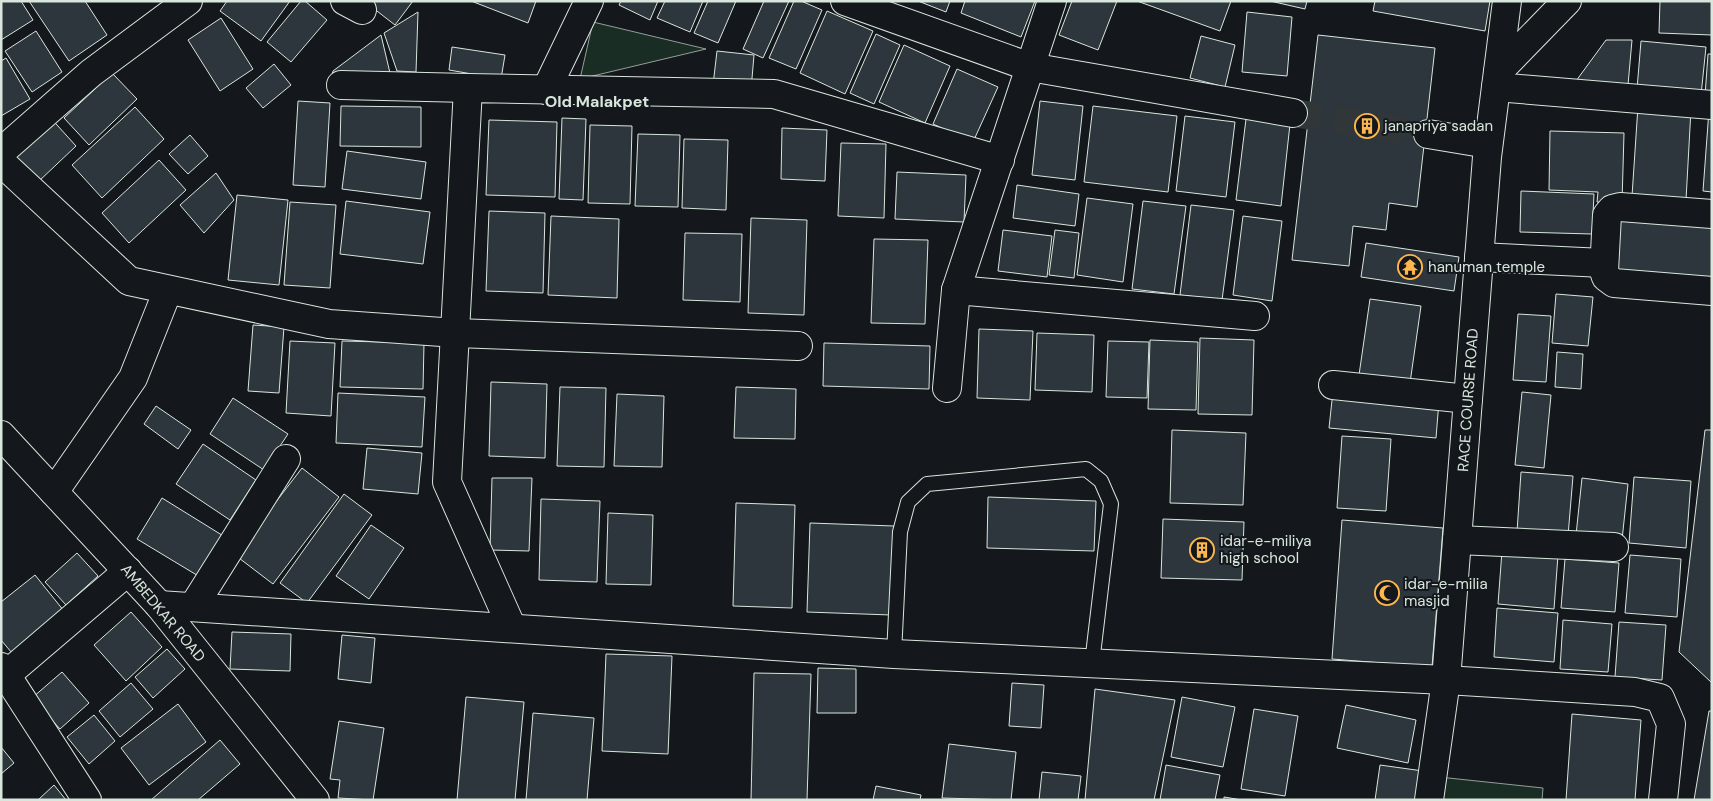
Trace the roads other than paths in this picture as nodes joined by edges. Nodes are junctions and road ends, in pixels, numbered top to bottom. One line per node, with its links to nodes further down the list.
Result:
1 (188, 1): 16 (street)
2 (589, 1): 11 (street)
3 (845, 1): 7 (street)
4 (1052, 1): 7 (street)
5 (1507, 1): 8 (street, RACE COURSE ROAD)
6 (1568, 1): 8 (street)
7 (1030, 67): 13 (street); 17 (street)
8 (1497, 80): 12 (street); 15 (street, RACE COURSE ROAD)
9 (341, 85): 10 (street)
10 (468, 88): 11 (street); 26 (street)
11 (546, 90): 17 (street)
12 (1712, 105)
13 (1293, 113)
14 (1428, 134): 15 (street)
15 (1488, 144): 20 (street, RACE COURSE ROAD)
16 (1, 152)
17 (1000, 160): 23 (street)
18 (1, 162): 22 (street)
19 (1712, 214): 21 (street)
20 (1479, 257): 21 (street); 30 (street, RACE COURSE ROAD)
21 (1604, 264): 24 (street)
22 (168, 290): 26 (street); 33 (street)
23 (956, 290): 25 (street); 29 (street)
24 (1712, 290)
25 (1255, 316)
26 (456, 333): 27 (street); 39 (street)
27 (798, 346)
28 (1333, 385): 30 (street)
29 (947, 388)
30 (1468, 399): 34 (street, RACE COURSE ROAD)
31 (1, 434): 33 (street, AMBEDKAR ROAD)
32 (286, 459): 38 (street)
33 (54, 492): 36 (street, AMBEDKAR ROAD)
34 (1457, 540): 35 (street); 43 (street, RACE COURSE ROAD)
35 (1614, 546)
36 (128, 571): 37 (street, AMBEDKAR ROAD); 42 (street)
37 (159, 605): 38 (street); 45 (street, AMBEDKAR ROAD)
38 (193, 607): 39 (street)
39 (512, 628): 40 (street)
40 (894, 654): 41 (street); 41 (lane)
41 (1092, 663): 43 (street)
42 (4, 671): 44 (street)
43 (1446, 680): 46 (street, RACE COURSE ROAD); 47 (street)
44 (87, 800)
45 (315, 800)
46 (1429, 800)
47 (1663, 800)

